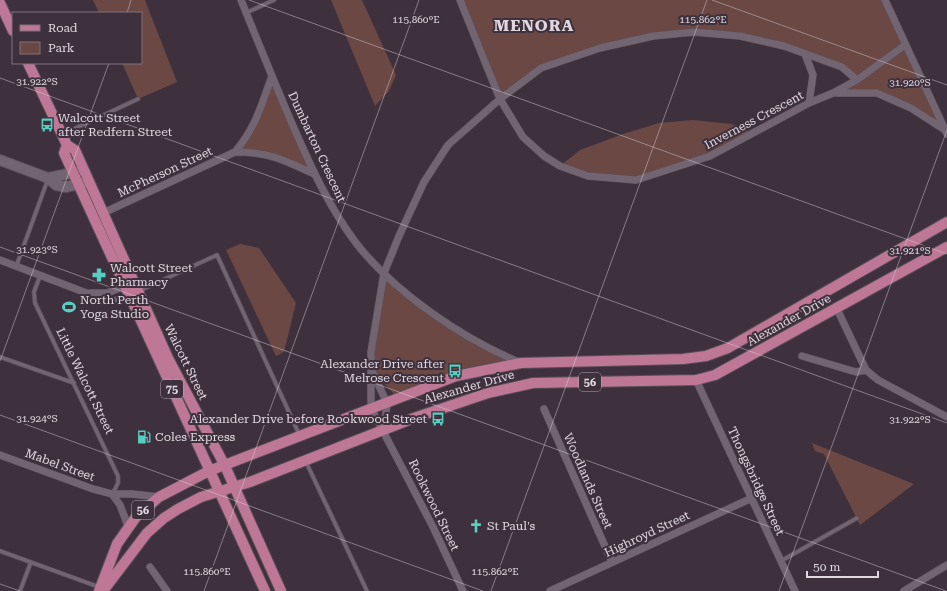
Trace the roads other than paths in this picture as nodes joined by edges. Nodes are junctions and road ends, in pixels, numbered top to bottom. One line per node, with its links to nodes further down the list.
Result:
1 (241, 0): 6 (street, Dumbarton Crescent)
2 (274, 0): 6 (lane)
3 (460, 0): 15 (street, Inverness Crescent)
4 (884, 0): 8 (street)
5 (0, 3): 7 (main road)
6 (246, 13): 11 (street, Dumbarton Crescent)
7 (12, 29)
8 (905, 45): 12 (street, Inverness Crescent); 17 (street)
9 (805, 54): 12 (street); 15 (street); 16 (street)
10 (28, 64): 18 (main road, Walcott Street / 75)
11 (272, 76): 20 (street, McPherson Street); 24 (street, Dumbarton Crescent)
12 (857, 80): 13 (street, Inverness Crescent)
13 (833, 93): 16 (street, Inverness Crescent); 17 (street)
14 (138, 99): 18 (lane)
15 (500, 99): 16 (street, Inverness Crescent); 33 (street)
16 (809, 103)
17 (946, 132)
18 (62, 135): 19 (main road, Walcott Street / 75)
19 (67, 145): 22 (main road, Walcott Street / 75); 23 (main road, Walcott Street / 75)
20 (235, 152): 24 (street, McPherson Street); 28 (street, McPherson Street)
21 (0, 160): 25 (street)
22 (84, 170): 23 (street); 26 (main road, Walcott Street / 75)
23 (73, 173): 25 (street); 27 (main road, Walcott Street / 75)
24 (314, 174): 33 (street, Dumbarton Crescent)
25 (48, 178): 27 (street); 32 (lane)
26 (90, 182): 27 (street); 28 (main road, Walcott Street / 75)
27 (78, 184): 35 (main road, Walcott Street / 75)
28 (104, 213): 37 (main road, Walcott Street / 75)
29 (947, 222): 41 (main road, Alexander Drive / 56)
30 (947, 247): 38 (main road, Alexander Drive / 56)
31 (0, 260): 32 (street)
32 (16, 267): 34 (street)
33 (384, 273): 41 (street, Dumbarton Crescent); 43 (street)
34 (40, 276): 36 (street); 45 (lane, Little Walcott Street)
35 (125, 286): 36 (street); 37 (main road, Walcott Street / 75)
36 (84, 293): 37 (street)
37 (134, 294): 51 (lane); 54 (main road, Walcott Street / 75); 55 (main road, Walcott Street / 75)
38 (836, 309): 42 (street); 44 (main road, Alexander Drive / 56)
39 (802, 356): 42 (street)
40 (0, 357): 45 (lane)
41 (521, 363): 46 (main road, Alexander Drive / 56)
42 (866, 370): 49 (street)
43 (372, 371): 46 (street); 47 (street)
44 (696, 380): 50 (main road, Alexander Drive / 56); 60 (street, Thongsbridge Street)
45 (75, 384): 58 (lane, Little Walcott Street)
46 (387, 403): 47 (main road, Alexander Drive / 56); 50 (street)
47 (371, 408): 50 (street, Rookwood Street); 51 (main road, Alexander Drive / 56)
48 (544, 409): 66 (street, Woodlands Street)
49 (947, 417)
50 (384, 430): 53 (main road, Alexander Drive / 56); 75 (street, Rookwood Street)
51 (300, 437): 54 (main road, Alexander Drive / 56)
52 (0, 455): 58 (street, Mabel Street)
53 (306, 460): 56 (main road, Alexander Drive / 56); 74 (lane)
54 (225, 466): 55 (main road, 56); 56 (main road, Walcott Street / 75)
55 (209, 471): 57 (main road, Walcott Street / 75); 59 (main road, 56)
56 (234, 486): 57 (main road, Alexander Drive / 56); 73 (main road, Walcott Street / 75)
57 (219, 491): 69 (main road, 56); 72 (main road, Walcott Street / 75)
58 (112, 494): 59 (street, Mabel Street); 62 (street)
59 (159, 497): 62 (main road, 56)
60 (752, 498): 64 (street, Thongsbridge Street); 66 (street, Highroyd Street)
61 (857, 518): 64 (lane)
62 (128, 526): 69 (main road, 56)
63 (0, 551): 65 (lane)
64 (781, 561): 77 (street, Thongsbridge Street)
65 (31, 562): 69 (lane); 70 (lane)
66 (612, 562): 76 (street, Highroyd Street)
67 (947, 566): 78 (street)
68 (150, 567): 71 (street)
69 (100, 590)
70 (20, 591)
71 (167, 591)
72 (265, 591)
73 (281, 591)
74 (367, 591)
75 (463, 591)
76 (550, 591)
77 (795, 591)
78 (904, 591)

